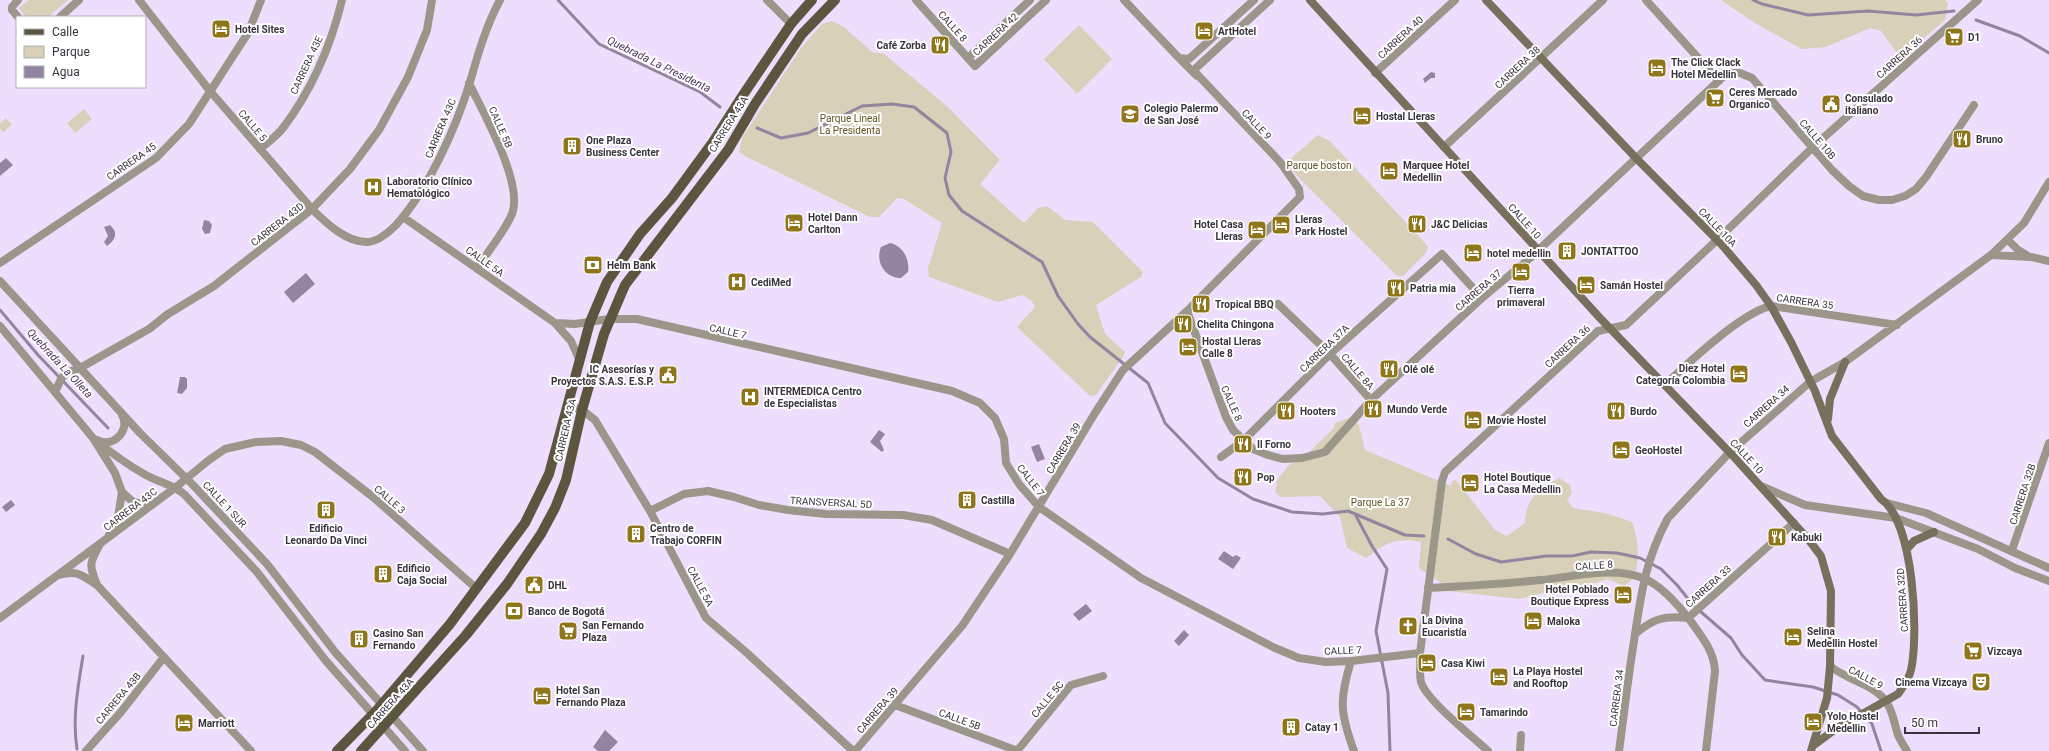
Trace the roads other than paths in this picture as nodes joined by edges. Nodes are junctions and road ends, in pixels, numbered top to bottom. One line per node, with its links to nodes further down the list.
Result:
1 (18, 0): 23 (street)
2 (79, 0): 24 (street)
3 (139, 0): 35 (street, CALLE 5)
4 (261, 0): 35 (street, CARRERA 45)
5 (342, 0): 39 (street, CARRERA 43E)
6 (432, 0): 43 (street, CARRERA 43D)
7 (500, 0): 34 (street, CARRERA 43C)
8 (767, 0): 25 (street)
9 (812, 0): 25 (main road, CARRERA 43A)
10 (835, 0): 59 (main road, CARRERA 43A)
11 (916, 0): 26 (street, CALLE 8)
12 (1030, 0): 26 (street, CARRERA 42)
13 (1046, 0): 29 (street, CARRERA 42)
14 (1124, 0): 27 (street)
15 (1254, 0): 27 (street)
16 (1270, 0): 32 (street)
17 (1310, 0): 30 (main road, CALLE 10)
18 (1455, 0): 30 (street, CARRERA 40)
19 (1486, 0): 28 (main road, CALLE 10A)
20 (1603, 0): 28 (street, CARRERA 38)
21 (1646, 0): 33 (street)
22 (1977, 0): 38 (street, CARRERA 36)
23 (17, 16)
24 (61, 16)
25 (791, 24): 60 (main road, CARRERA 43A)
26 (968, 58): 29 (street, CALLE 8)
27 (1179, 58): 32 (street, CALLE 9)
28 (1541, 58): 37 (street, CARRERA 38); 40 (main road, CALLE 10A)
29 (975, 66)
30 (1376, 72): 37 (main road, CALLE 10)
31 (1740, 73): 33 (street, CARRERA 37); 38 (street, CALLE 10B)
32 (1198, 77): 42 (street, CALLE 9)
33 (1719, 81): 40 (street, CARRERA 37)
34 (470, 83): 44 (street, CARRERA 43C); 53 (street, CALLE 5B)
35 (210, 91): 39 (street, CALLE 5); 52 (street, CARRERA 45)
36 (1974, 105): 38 (street, CALLE 10B)
37 (1444, 148): 48 (main road, CALLE 10)
38 (1812, 148): 45 (street, CARRERA 36)
39 (260, 149): 43 (street, CALLE 5)
40 (1636, 158): 45 (main road, CALLE 10A); 48 (street, CARRERA 37)
41 (2049, 182): 46 (street, CARRERA 34)
42 (1300, 197): 58 (street, CARRERA 39)
43 (312, 210): 47 (street, CALLE 5); 68 (street, CARRERA 43D)
44 (403, 217): 47 (street, CARRERA 43C); 53 (street, CALLE 5A)
45 (1717, 240): 57 (main road, CALLE 10A); 64 (street, CARRERA 36)
46 (2008, 240): 49 (street, CARRERA 34); 50 (street)
47 (368, 242)
48 (1538, 250): 55 (street, CARRERA 37); 64 (main road, CALLE 10)
49 (1991, 255): 50 (street); 62 (street, CARRERA 34)
50 (2031, 257): 51 (street)
51 (2049, 261)
52 (0, 263)
53 (478, 268): 61 (street, CALLE 5A)
54 (0, 281): 68 (street, CALLE 1 SUR)
55 (1482, 298): 65 (street, CARRERA 37A); 72 (street, CARRERA 37)
56 (1278, 304): 65 (street, CALLE 8A)
57 (1771, 306): 62 (street, CARRERA 35); 69 (main road, CALLE 10A); 70 (street, CARRERA 35)
58 (1187, 311): 78 (street, CALLE 8); 90 (street, CARRERA 39)
59 (609, 319): 60 (street, CALLE 7); 75 (main road, CARRERA 43A); 90 (street, CALLE 7)
60 (590, 322): 61 (street); 66 (main road, CARRERA 43A)
61 (555, 323): 66 (street, CALLE 5A)
62 (1897, 325): 67 (street, CARRERA 34)
63 (0, 326): 71 (street)
64 (1611, 329): 70 (main road, CALLE 10); 105 (street, CARRERA 36)
65 (1330, 354): 72 (street, CALLE 8A); 78 (street, CARRERA 37A)
66 (579, 359): 73 (main road, CARRERA 43A)
67 (1845, 362): 69 (street, CARRERA 34); 76 (main road)
68 (80, 368): 71 (street, CARRERA 43D); 74 (street, CALLE 1 SUR)
69 (1810, 382): 76 (main road, CALLE 10A); 82 (street, CARRERA 34)
70 (1665, 386): 82 (main road, CALLE 10)
71 (55, 392): 77 (street)
72 (1371, 400): 81 (street, CARRERA 37)
73 (567, 406): 75 (street, CALLE 5A); 106 (main road, CARRERA 43A)
74 (119, 410): 77 (street); 84 (street, CALLE 1 SUR)
75 (582, 410): 91 (street, CALLE 5A); 119 (main road, CARRERA 43A)
76 (1828, 424): 88 (main road, CALLE 10A)
77 (93, 438): 86 (street); 87 (street)
78 (1244, 440): 81 (street, CALLE 8); 83 (street, CARRERA 37A)
79 (281, 441): 84 (street, CARRERA 43C); 106 (street, CALLE 3)
80 (2049, 443): 98 (street, CARRERA 32B)
81 (1325, 452)
82 (1730, 452): 85 (main road, CALLE 10); 102 (street, CARRERA 34)
83 (1221, 457)
84 (186, 479): 86 (street, CARRERA 43C); 116 (street, CALLE 1 SUR)
85 (1761, 486): 92 (street, CALLE 10); 93 (main road, CALLE 10)
86 (176, 487): 89 (street, CARRERA 43C); 118 (street)
87 (122, 492): 89 (street); 95 (street)
88 (1887, 503): 92 (main road, CARRERA 32D); 98 (street)
89 (153, 504): 95 (street, CARRERA 43C)
90 (1039, 507): 99 (street, CARRERA 39); 112 (street, CALLE 7)
91 (650, 511): 99 (street, TRANSVERSAL 5D); 129 (street, CALLE 5A)
92 (1896, 518): 94 (street, CALLE 10); 96 (main road, CARRERA 32D)
93 (1794, 524): 108 (street, CARRERA 33); 113 (main road, CARRERA 32D)
94 (1934, 532): 96 (main road); 97 (street, CALLE 10)
95 (103, 542): 101 (street, CARRERA 43C); 104 (street)
96 (1907, 549): 115 (main road, CARRERA 32D)
97 (1978, 549): 98 (street); 103 (street, CALLE 10)
98 (2012, 550): 100 (street)
99 (1010, 554): 117 (street, CARRERA 39)
100 (2049, 568)
101 (59, 575): 104 (street); 107 (street, CARRERA 43C)
102 (1644, 578): 105 (street, CALLE 8); 108 (street, CALLE 8); 109 (street, CARRERA 34)
103 (2049, 581)
104 (97, 585): 111 (street)
105 (1428, 588): 110 (street, CARRERA 36)
106 (477, 589): 116 (main road, CARRERA 43A)
107 (0, 618)
108 (1688, 618): 109 (street); 135 (street, CARRERA 33)
109 (1635, 634): 134 (street, CARRERA 34)
110 (1420, 653): 112 (street, CALLE 7); 132 (street, CARRERA 36)
111 (164, 656): 123 (street, CARRERA 43B); 124 (street)
112 (1351, 661): 131 (street)
113 (1830, 666): 115 (street, CALLE 9); 122 (main road, CARRERA 32D)
114 (1103, 676): 130 (street, CALLE 5C)
115 (1886, 701): 122 (main road, CARRERA 32D); 136 (street, CALLE 9)
116 (382, 704): 118 (main road, CARRERA 43A); 119 (street, CALLE 1 SUR)
117 (895, 705): 129 (street, CARRERA 39); 130 (street, CALLE 5B)
118 (373, 714): 120 (street); 125 (main road, CARRERA 43A)
119 (394, 717): 120 (main road, CARRERA 43A); 128 (street, CALLE 1 SUR)
120 (384, 727): 126 (main road, CARRERA 43A); 127 (street)
121 (1521, 735): 133 (street)
122 (1813, 748)
123 (86, 751)
124 (251, 751)
125 (337, 751)
126 (361, 751)
127 (406, 751)
128 (423, 751)
129 (854, 751)
130 (1017, 751)
131 (1354, 751)
132 (1488, 751)
133 (1520, 751)
134 (1620, 751)
135 (1706, 751)
136 (1907, 751)

